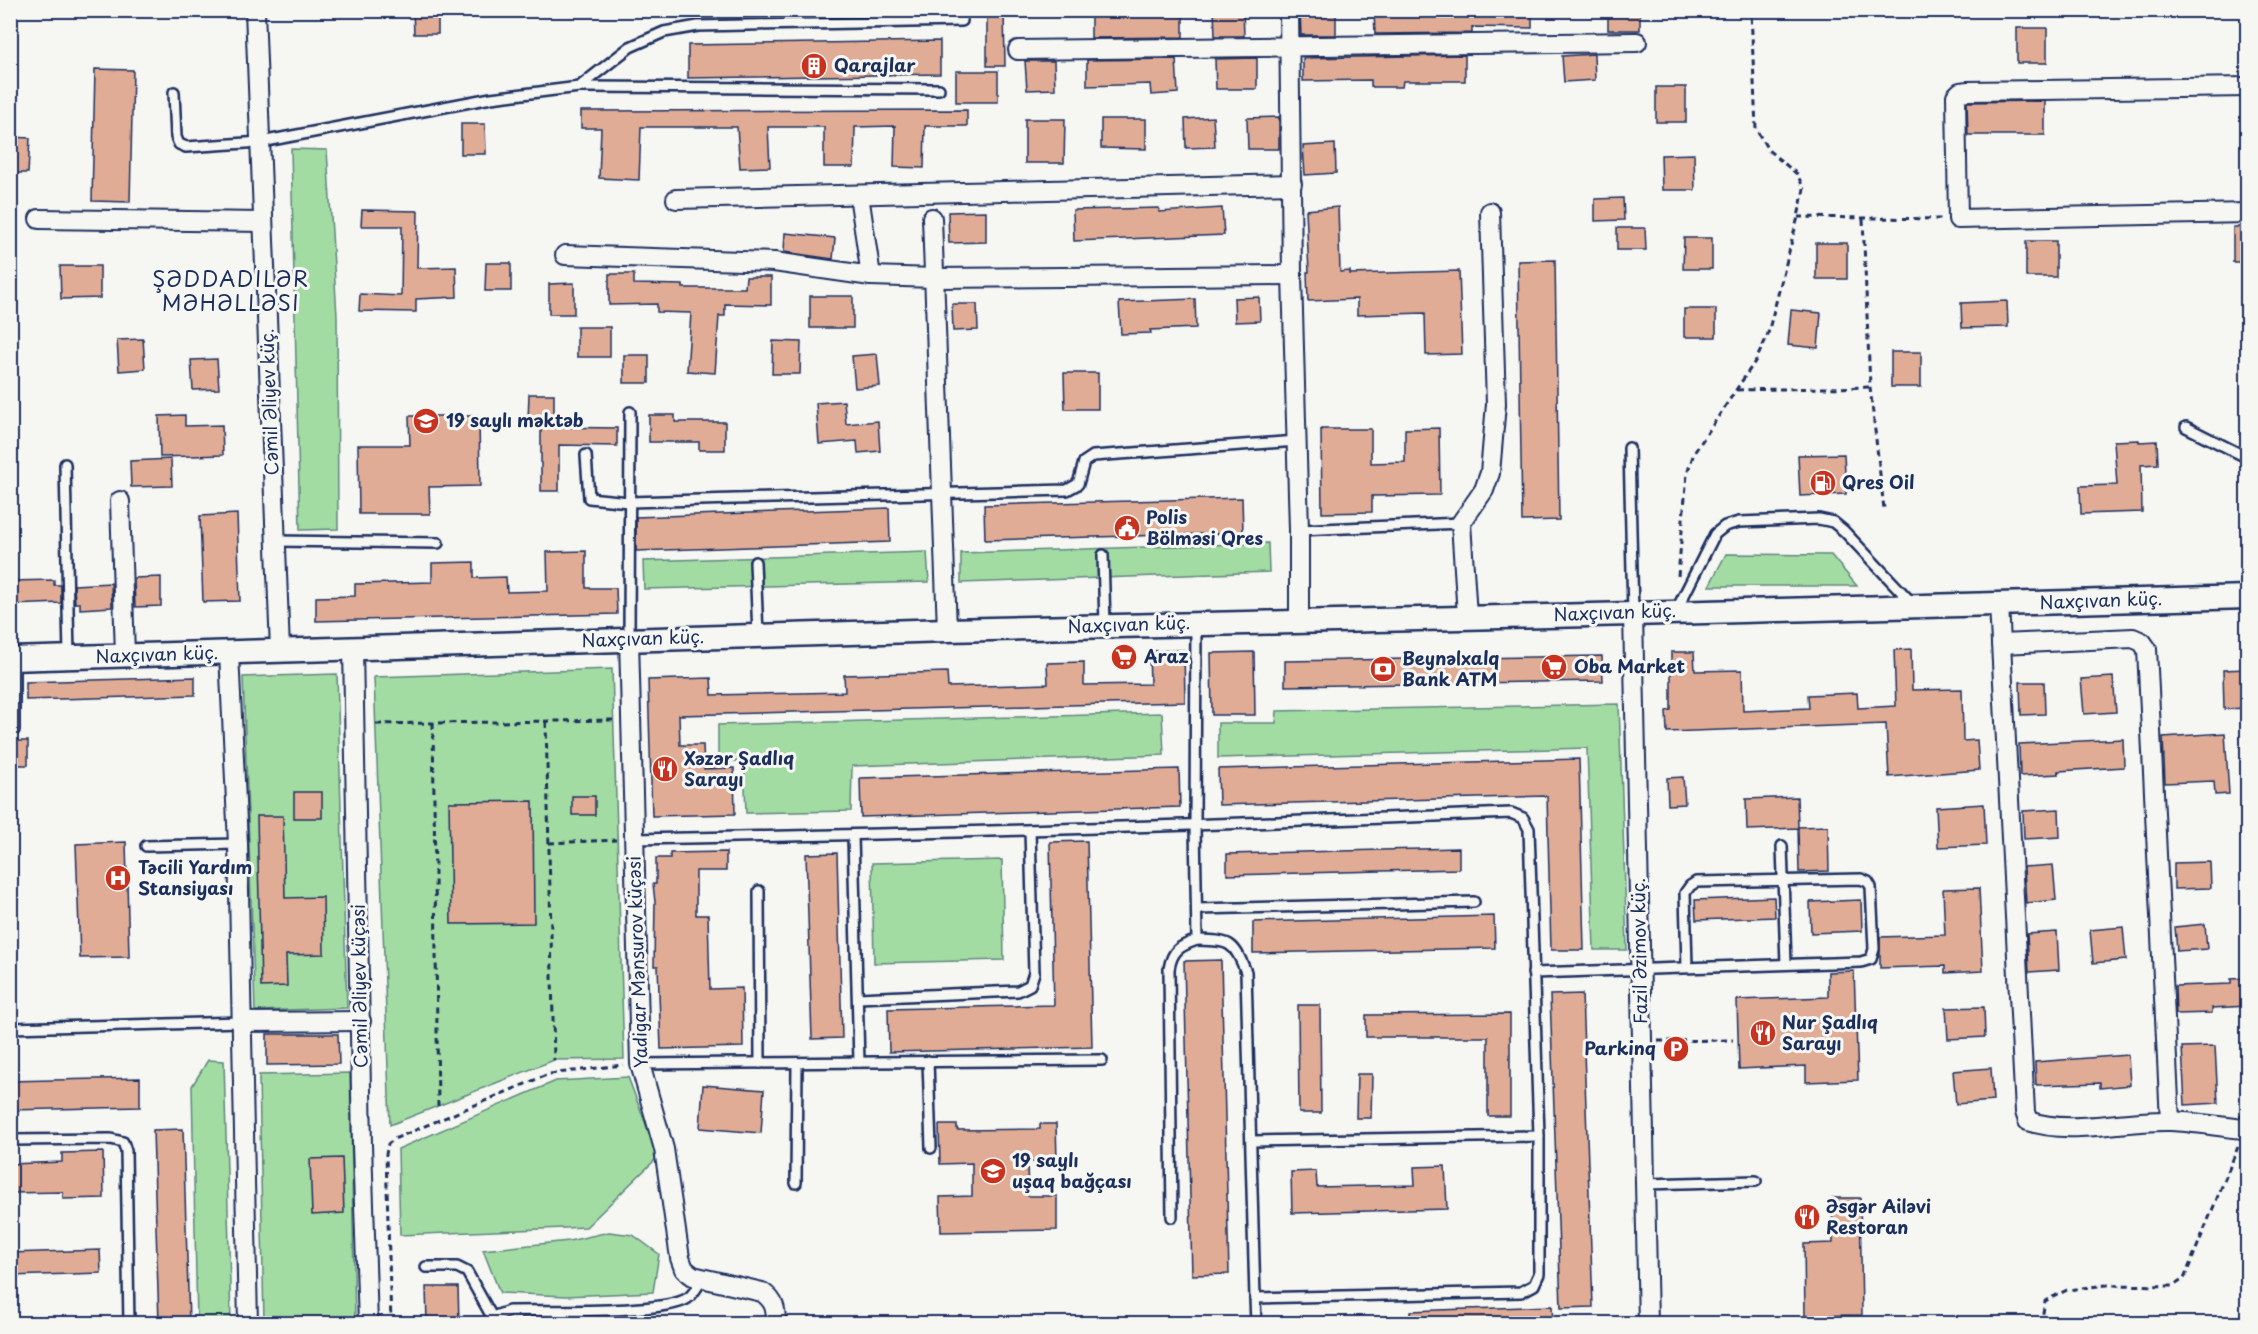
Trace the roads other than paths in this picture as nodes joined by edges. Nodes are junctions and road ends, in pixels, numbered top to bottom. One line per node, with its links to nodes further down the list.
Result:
1 (255, 10): 11 (street, Cəmil Əliyev küç.)
2 (1289, 10): 5 (street)
3 (962, 21): 7 (lane)
4 (1637, 42): 5 (street)
5 (1290, 46): 6 (street); 12 (street)
6 (1018, 50)
7 (579, 87): 9 (lane); 11 (lane)
8 (2247, 87): 16 (street)
9 (939, 88)
10 (174, 92): 11 (lane)
11 (261, 142): 19 (street, Cəmil Əliyev küç.)
12 (1292, 184): 13 (street); 22 (street)
13 (859, 195): 14 (street); 21 (street)
14 (676, 199)
15 (1490, 212): 34 (street)
16 (2247, 213)
17 (932, 218): 23 (street)
18 (39, 219): 19 (street)
19 (263, 222): 36 (street, Cəmil Əliyev küç.)
20 (565, 255): 21 (street)
21 (872, 276): 23 (street)
22 (1292, 276): 23 (street); 26 (street)
23 (935, 278): 31 (street)
24 (630, 412): 33 (lane)
25 (2186, 427): 29 (lane)
26 (1297, 441): 31 (lane); 35 (street)
27 (1629, 448): 44 (lane)
28 (586, 455): 33 (lane)
29 (2247, 458)
30 (65, 464): 57 (lane)
31 (942, 494): 33 (lane); 49 (street)
32 (120, 501): 56 (street)
33 (629, 502): 51 (lane)
34 (1461, 523): 35 (lane); 45 (street)
35 (1299, 530): 46 (street)
36 (275, 541): 37 (lane); 54 (street, Cəmil Əliyev küç.)
37 (438, 543)
38 (1103, 555): 48 (lane)
39 (755, 562): 50 (lane)
40 (2247, 597): 41 (street, Naxçıvan küç.)
41 (1999, 604): 42 (street, Naxçıvan küç.); 52 (street)
42 (1914, 606): 43 (street, Naxçıvan küç.); 43 (lane)
43 (1676, 612): 44 (street, Naxçıvan küç.)
44 (1633, 614): 45 (street, Naxçıvan küç.); 74 (street, Fazil Əzimov küç.)
45 (1467, 616): 46 (street, Naxçıvan küç.)
46 (1299, 620): 47 (street, Naxçıvan küç.)
47 (1196, 623): 48 (street, Naxçıvan küç.); 60 (lane)
48 (1105, 625): 49 (street, Naxçıvan küç.)
49 (947, 630): 50 (street, Naxçıvan küç.)
50 (758, 635): 51 (street, Naxçıvan küç.)
51 (629, 639): 53 (street, Naxçıvan küç.); 63 (street, Yadigar Mənsurov küçəsi)
52 (2001, 644): 86 (street); 86 (street)
53 (352, 648): 54 (street, Naxçıvan küç.); 77 (street, Cəmil Əliyev küçəsi)
54 (280, 650): 55 (street, Naxçıvan küç.)
55 (229, 652): 56 (street, Naxçıvan küç.); 64 (street)
56 (125, 655): 57 (street, Naxçıvan küç.)
57 (69, 657): 58 (street, Naxçıvan küç.)
58 (12, 659): 59 (lane)
59 (14, 730)
60 (1195, 826): 61 (lane); 70 (lane); 75 (lane)
61 (1030, 830): 62 (lane); 76 (lane)
62 (853, 836): 63 (lane); 76 (lane)
63 (633, 839): 85 (street, Yadigar Mənsurov küçəsi)
64 (238, 844): 65 (lane); 78 (street)
65 (146, 846)
66 (1782, 846): 67 (lane)
67 (1784, 880): 72 (lane); 72 (lane); 73 (lane)
68 (759, 891): 83 (lane)
69 (1474, 902): 70 (lane)
70 (1197, 909): 71 (lane)
71 (1197, 940): 90 (lane); 95 (lane)
72 (1786, 964): 73 (lane)
73 (1687, 967): 74 (lane)
74 (1640, 968): 75 (lane); 94 (street, Fazil Əzimov küç.)
75 (1533, 973): 88 (lane)
76 (858, 998): 82 (lane)
77 (361, 1021): 78 (street); 102 (street, Cəmil Əliyev küçəsi)
78 (242, 1022): 79 (lane); 101 (street)
79 (10, 1028)
80 (1102, 1060): 81 (lane)
81 (928, 1061): 82 (lane); 91 (lane)
82 (859, 1062): 84 (lane)
83 (760, 1063): 84 (lane); 85 (lane)
84 (797, 1063): 93 (lane)
85 (640, 1064): 97 (street, Yadigar Mənsurov küçəsi)
86 (2170, 1121): 87 (street)
87 (2246, 1126)
88 (1539, 1136): 90 (lane); 98 (lane)
89 (10, 1140): 100 (lane)
90 (1252, 1141): 98 (lane)
91 (931, 1148)
92 (1755, 1181): 94 (lane)
93 (796, 1183)
94 (1645, 1184): 105 (street, Fazil Əzimov küç.)
95 (1172, 1217)
96 (426, 1267): 99 (lane)
97 (702, 1279): 99 (lane); 103 (street, Yadigar Mənsurov küçəsi)
98 (1255, 1298): 104 (lane)
99 (489, 1320)
100 (129, 1323)
101 (248, 1323)
102 (368, 1323)
103 (776, 1323)
104 (1256, 1323)
105 (1648, 1323)

